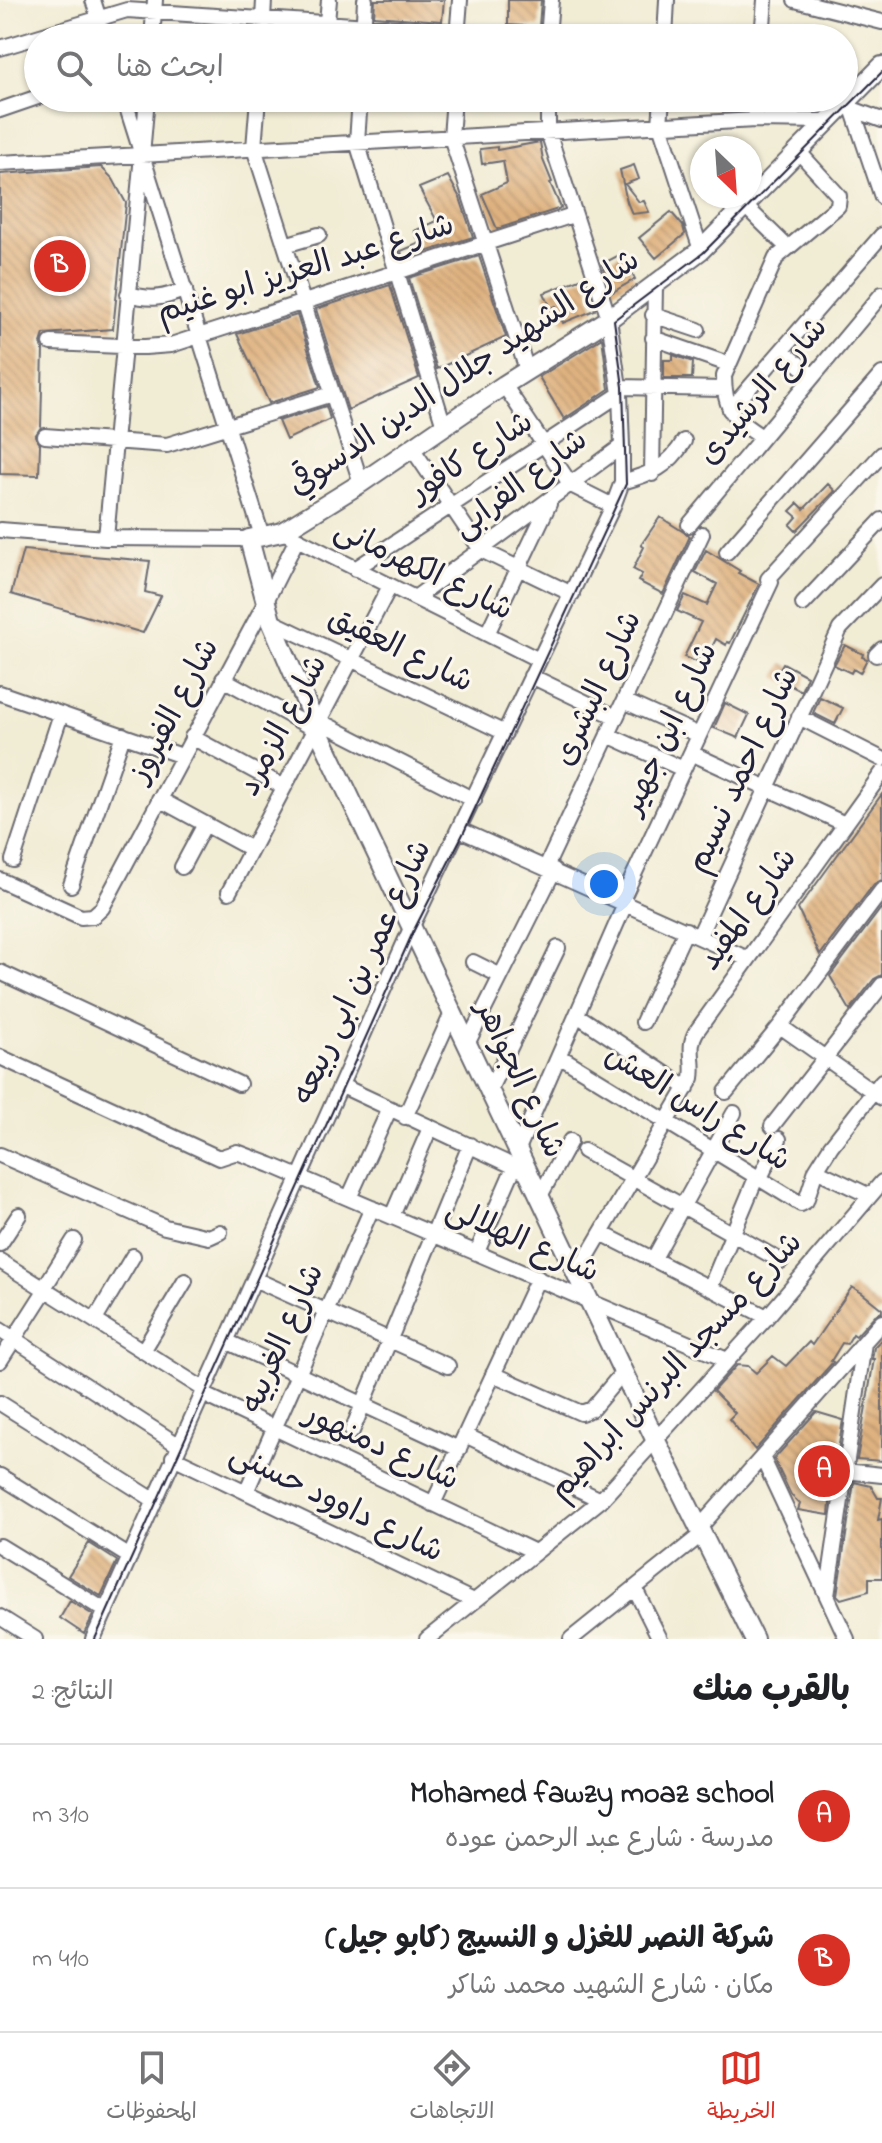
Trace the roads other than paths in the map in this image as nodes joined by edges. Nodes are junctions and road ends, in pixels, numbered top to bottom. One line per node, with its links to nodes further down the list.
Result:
1 (93, 0): 11 (street)
2 (264, 0): 12 (street)
3 (329, 0): 13 (street)
4 (365, 0): 19 (street)
5 (460, 0): 20 (street)
6 (551, 0): 21 (street)
7 (667, 0): 22 (street)
8 (765, 0): 23 (street)
9 (795, 0): 14 (street)
10 (155, 6): 11 (street); 12 (street)
11 (98, 18): 15 (street); 16 (street)
12 (263, 18): 13 (street); 17 (street)
13 (327, 22): 18 (street)
14 (882, 22)
15 (78, 24)
16 (100, 24)
17 (263, 24)
18 (335, 24)
19 (363, 24)
20 (459, 24)
21 (549, 24)
22 (666, 24)
23 (763, 24)
24 (24, 41): 25 (street)
25 (0, 48)
26 (882, 66): 27 (main road, شارع الشهيد جلال الدين الدسوقي)
27 (858, 95)
28 (24, 102): 30 (street)
29 (858, 108): 42 (street)
30 (0, 110)
31 (128, 112): 50 (street)
32 (146, 112): 50 (street)
33 (257, 112): 48 (street)
34 (359, 112): 47 (street)
35 (453, 112): 46 (street)
36 (548, 112): 45 (street, شارع عمر بن ابى ربيعه)
37 (661, 112): 44 (street)
38 (756, 112): 41 (street)
39 (840, 112): 43 (main road, شارع الشهيد جلال الدين الدسوقي)
40 (854, 112): 53 (street)
41 (755, 120): 43 (street); 44 (street)
42 (882, 120)
43 (827, 121): 49 (main road, شارع الشهيد جلال الدين الدسوقي)
44 (660, 125): 45 (street); 62 (street)
45 (548, 132): 46 (street); 56 (street, شارع عمر بن ابى ربيعه)
46 (451, 137): 47 (street); 59 (street)
47 (357, 142): 48 (street); 63 (street)
48 (254, 148): 50 (street); 60 (street)
49 (798, 151): 52 (main road, شارع الشهيد جلال الدين الدسوقي); 61 (street)
50 (142, 155): 51 (street); 65 (street); 66 (street)
51 (0, 163)
52 (762, 188)
53 (882, 197)
54 (743, 208): 62 (main road, شارع الشهيد جلال الدين الدسوقي)
55 (747, 208): 61 (street)
56 (573, 215): 59 (street, شارع عبد العزيز ابو غنيم); 70 (street, شارع عمر بن ابى ربيعه)
57 (319, 235): 60 (street)
58 (882, 235): 76 (street)
59 (486, 244): 63 (street, شارع عبد العزيز ابو غنيم); 78 (street)
60 (285, 245): 68 (street)
61 (787, 247): 77 (street)
62 (701, 250): 64 (main road, شارع الشهيد جلال الدين الدسوقي)
63 (397, 273): 68 (street, شارع عبد العزيز ابو غنيم); 87 (street)
64 (655, 285): 69 (street); 70 (main road, شارع الشهيد جلال الدين الدسوقي)
65 (185, 289): 66 (street); 72 (street)
66 (128, 294): 75 (street)
67 (882, 294): 80 (street, شارع الرشيدى)
68 (303, 303): 72 (street, شارع عبد العزيز ابو غنيم); 85 (street)
69 (653, 315): 71 (street); 73 (street)
70 (609, 319): 78 (main road, شارع الشهيد جلال الدين الدسوقي); 84 (street, شارع عمر بن ابى ربيعه)
71 (698, 330)
72 (199, 338): 75 (street, شارع عبد العزيز ابو غنيم); 88 (street)
73 (653, 338): 77 (street); 82 (street)
74 (51, 343): 75 (street, شارع عبد العزيز ابو غنيم)
75 (122, 346): 92 (street)
76 (782, 350): 80 (street); 86 (street)
77 (728, 364): 83 (street)
78 (527, 370): 81 (main road, شارع الشهيد جلال الدين الدسوقي)
79 (882, 374): 112 (street)
80 (813, 376): 90 (street, شارع الرشيدى)
81 (504, 385): 87 (main road, شارع الشهيد جلال الدين الدسوقي); 93 (street)
82 (652, 387): 83 (street); 84 (street); 97 (street)
83 (724, 389): 86 (street)
84 (620, 391): 93 (street, شارع كافور); 94 (street, شارع عمر بن ابى ربيعه)
85 (332, 394): 88 (street); 99 (street)
86 (730, 410): 90 (street)
87 (444, 426): 95 (main road, شارع الشهيد جلال الدين الدسوقي)
88 (227, 427): 92 (street); 110 (street)
89 (45, 436): 92 (street)
90 (762, 437): 105 (street, شارع الرشيدى)
91 (684, 441): 97 (street)
92 (114, 442): 109 (street)
93 (544, 445): 100 (street); 102 (street, شارع كافور)
94 (622, 446): 98 (street, شارع عمر بن ابى ربيعه); 100 (street, شارع الفرابى)
95 (412, 448): 99 (main road, شارع الشهيد جلال الدين الدسوقي); 102 (street)
96 (882, 454): 135 (street, شارع ابن جهير)
97 (652, 474): 98 (street)
98 (622, 482): 103 (street, شارع عمر بن ابى ربيعه)
99 (361, 483): 108 (main road, شارع الشهيد جلال الدين الدسوقي)
100 (571, 485): 101 (street, شارع الفرابى); 103 (street)
101 (551, 500): 111 (street, شارع الفرابى); 113 (street)
102 (451, 506): 111 (street); 114 (street, شارع كافور)
103 (613, 506): 117 (street, شارع عمر بن ابى ربيعه)
104 (882, 520): 119 (street)
105 (689, 525)
106 (0, 530): 109 (street, شارع الشهيد جلال الدين الدسوقي)
107 (702, 534): 127 (street, شارع البشرى)
108 (289, 536): 110 (main road, شارع الشهيد جلال الدين الدسوقي); 114 (street, شارع الكهرمانى); 120 (street, شارع الفيروز)
109 (106, 538): 110 (street, شارع الشهيد جلال الدين الدسوقي)
110 (255, 538): 120 (main road, شارع الجواهر)
111 (481, 550): 113 (street); 118 (street, شارع الفرابى)
112 (727, 552)
113 (518, 568): 117 (street); 121 (street)
114 (355, 569): 116 (street, شارع الكهرمانى)
115 (882, 585): 130 (street, شارع احمد نسيم)
116 (390, 586): 118 (street, شارع الكهرمانى); 122 (street, شارع الزمرد)
117 (572, 594): 123 (street, شارع عمر بن ابى ربيعه)
118 (415, 598): 121 (street, شارع الكهرمانى)
119 (803, 604)
120 (268, 612): 122 (street, شارع العقيق); 125 (street, شارع الفيروز); 131 (main road, شارع الجواهر)
121 (487, 634): 123 (street, شارع الكهرمانى)
122 (351, 659): 131 (street, شارع الزمرد); 132 (street, شارع العقيق)
123 (539, 660): 124 (street, شارع عمر بن ابى ربيعه)
124 (531, 676): 129 (street); 132 (street, شارع عمر بن ابى ربيعه)
125 (223, 679): 131 (street); 136 (street, شارع الفيروز)
126 (1, 696): 128 (street)
127 (624, 701): 129 (street, شارع البشرى); 135 (street)
128 (61, 714): 133 (street); 150 (street)
129 (616, 717): 134 (street, شارع البشرى)
130 (799, 717): 139 (street); 143 (street, شارع احمد نسيم)
131 (316, 725): 142 (street, شارع الزمرد); 145 (street); 158 (main road, شارع الجواهر)
132 (505, 733): 145 (street, شارع عمر بن ابى ربيعه)
133 (123, 735): 138 (street); 154 (street)
134 (608, 735): 140 (street); 152 (street, شارع البشرى)
135 (699, 735): 137 (street, شارع ابن جهير)
136 (192, 737): 138 (street, شارع الفيروز); 142 (street)
137 (691, 753): 140 (street, شارع ابن جهير); 143 (street)
138 (182, 756): 144 (street, شارع الفيروز)
139 (882, 759)
140 (683, 769): 157 (street, شارع ابن جهير)
141 (882, 773): 147 (street, شارع المفيد)
142 (284, 787): 149 (street, شارع الزمرد)
143 (766, 787): 147 (street); 159 (street, شارع احمد نسيم)
144 (159, 799): 146 (street); 153 (street, شارع الفيروز)
145 (474, 800): 148 (street, شارع عمر بن ابى ربيعه)
146 (205, 824): 149 (street); 151 (street)
147 (845, 824): 161 (street, شارع المفيد)
148 (460, 830): 152 (street); 158 (street, شارع عمر بن ابى ربيعه)
149 (251, 849): 156 (street, شارع الزمرد)
150 (13, 860)
151 (182, 867)
152 (550, 869): 157 (street); 164 (street, شارع البشرى)
153 (0, 880)
154 (71, 885)
155 (882, 890): 169 (street)
156 (229, 892)
157 (624, 901): 159 (street); 167 (street, شارع ابن جهير)
158 (412, 926): 166 (main road, شارع الجواهر); 175 (street, شارع عمر بن ابى ربيعه)
159 (693, 933): 161 (street); 168 (street, شارع احمد نسيم)
160 (558, 948): 177 (street)
161 (748, 959): 176 (street, شارع المفيد)
162 (473, 962): 164 (street)
163 (0, 972): 174 (street)
164 (501, 976): 170 (street, شارع البشرى)
165 (881, 989): 173 (street)
166 (453, 1011): 170 (main road, شارع الجواهر); 182 (street)
167 (577, 1015): 171 (street, شارع ابن جهير); 176 (street)
168 (643, 1022)
169 (780, 1026): 173 (street); 179 (street)
170 (468, 1042): 177 (main road, شارع الجواهر)
171 (559, 1056): 183 (street, شارع راس العش); 190 (street, شارع ابن جهير)
172 (0, 1057): 192 (street, شارع الهلالى)
173 (825, 1058): 178 (street); 194 (street)
174 (239, 1084)
175 (342, 1086): 180 (street); 192 (street, شارع عمر بن ابى ربيعه)
176 (687, 1088): 183 (street)
177 (490, 1089): 190 (main road, شارع الجواهر)
178 (879, 1090): 191 (street)
179 (726, 1092)
180 (389, 1110): 182 (street); 197 (street)
181 (734, 1113): 187 (street)
182 (405, 1117): 184 (street)
183 (667, 1120): 187 (street, شارع راس العش); 193 (street)
184 (430, 1128): 186 (street); 201 (street)
185 (570, 1141): 196 (street)
186 (470, 1145): 190 (street); 204 (street)
187 (713, 1150): 194 (street, شارع راس العش); 198 (street)
188 (584, 1151): 193 (street)
189 (0, 1155): 202 (street)
190 (521, 1163): 196 (main road, شارع الجواهر); 208 (street, شارع ابن جهير)
191 (816, 1170): 194 (street, شارع راس العش); 195 (street)
192 (297, 1176): 197 (street, شارع الهلالى); 215 (street, شارع عمر بن ابى ربيعه)
193 (633, 1178): 198 (street); 203 (street)
194 (758, 1179): 205 (street)
195 (878, 1188): 221 (street, شارع مسجد البرنس ابراهيم)
196 (540, 1196): 213 (main road, شارع الجواهر)
197 (349, 1198): 199 (street, شارع الهلالى)
198 (683, 1206): 205 (street); 210 (street)
199 (372, 1208): 201 (street, شارع الهلالى); 220 (street, شارع الغربيه)
200 (19, 1215): 207 (street)
201 (392, 1216): 204 (street, شارع الهلالى)
202 (220, 1232)
203 (601, 1233): 210 (street); 213 (street)
204 (434, 1234): 208 (street, شارع الهلالى); 226 (street)
205 (732, 1234): 212 (street); 217 (street)
206 (74, 1240): 218 (street)
207 (0, 1244)
208 (477, 1252): 214 (street, شارع الهلالى)
209 (133, 1256): 222 (street)
210 (653, 1260): 217 (street)
211 (0, 1261): 218 (street, شارع دمنهور)
212 (781, 1261)
213 (577, 1274): 219 (main road, شارع الجواهر)
214 (538, 1278): 219 (street, شارع الهلالى); 234 (street)
215 (254, 1279): 220 (street); 227 (street, شارع عمر بن ابى ربيعه)
216 (185, 1281): 229 (street)
217 (710, 1288): 221 (street)
218 (45, 1289): 222 (street, شارع دمنهور); 225 (street)
219 (591, 1303): 230 (street, شارع الهلالى); 233 (main road, شارع الجواهر)
220 (326, 1311): 226 (street); 235 (street, شارع الغربيه)
221 (767, 1317): 230 (street, شارع مسجد البرنس ابراهيم)
222 (95, 1320): 229 (street, شارع دمنهور)
223 (882, 1322): 228 (street)
224 (0, 1330): 225 (street, شارع داوود حسنى)
225 (14, 1339): 231 (street); 243 (street, شارع داوود حسنى)
226 (390, 1340): 232 (street); 238 (street)
227 (226, 1341): 235 (street); 236 (street, شارع عمر بن ابى ربيعه)
228 (864, 1342): 244 (street); 245 (street)
229 (143, 1351): 236 (street, شارع دمنهور)
230 (727, 1360): 241 (street, شارع مسجد البرنس ابراهيم)
231 (0, 1361)
232 (448, 1366)
233 (623, 1372): 234 (street); 241 (main road, شارع الجواهر)
234 (493, 1374): 242 (street)
235 (298, 1375): 238 (street); 239 (street, شارع الغربيه)
236 (204, 1392): 239 (street, شارع دمنهور); 243 (street, شارع عمر بن ابى ربيعه)
237 (0, 1403): 249 (street)
238 (363, 1405): 240 (street); 242 (street)
239 (275, 1428): 248 (street, شارع الغربيه); 251 (street, شارع دمنهور)
240 (352, 1431)
241 (655, 1439): 250 (street, شارع مسجد البرنس ابراهيم); 252 (main road, شارع الجواهر)
242 (462, 1442): 250 (street); 251 (street)
243 (176, 1451): 248 (street, شارع داوود حسنى); 249 (street, شارع عمر بن ابى ربيعه)
244 (762, 1457): 252 (street); 257 (street)
245 (845, 1471): 246 (street); 257 (street)
246 (882, 1475)
247 (0, 1476): 255 (street)
248 (246, 1492): 258 (street, شارع داوود حسنى)
249 (154, 1500): 255 (street, شارع عمر بن ابى ربيعه)
250 (601, 1500): 254 (street, شارع مسجد البرنس ابراهيم)
251 (433, 1504): 254 (street, شارع دمنهور)
252 (701, 1531): 256 (street); 266 (main road, شارع الجواهر)
253 (0, 1546): 259 (street)
254 (535, 1552): 258 (street, شارع مسجد البرنس ابراهيم)
255 (130, 1557): 259 (street, شارع عمر بن ابى ربيعه)
256 (635, 1589): 264 (street); 265 (street)
257 (827, 1596): 267 (street)
258 (474, 1601): 263 (street, شارع مسجد البرنس ابراهيم)
259 (106, 1611): 262 (street, شارع عمر بن ابى ربيعه)
260 (0, 1617): 261 (street)
261 (35, 1639)
262 (93, 1639)
263 (427, 1639)
264 (571, 1639)
265 (660, 1639)
266 (754, 1639)
267 (847, 1639)

